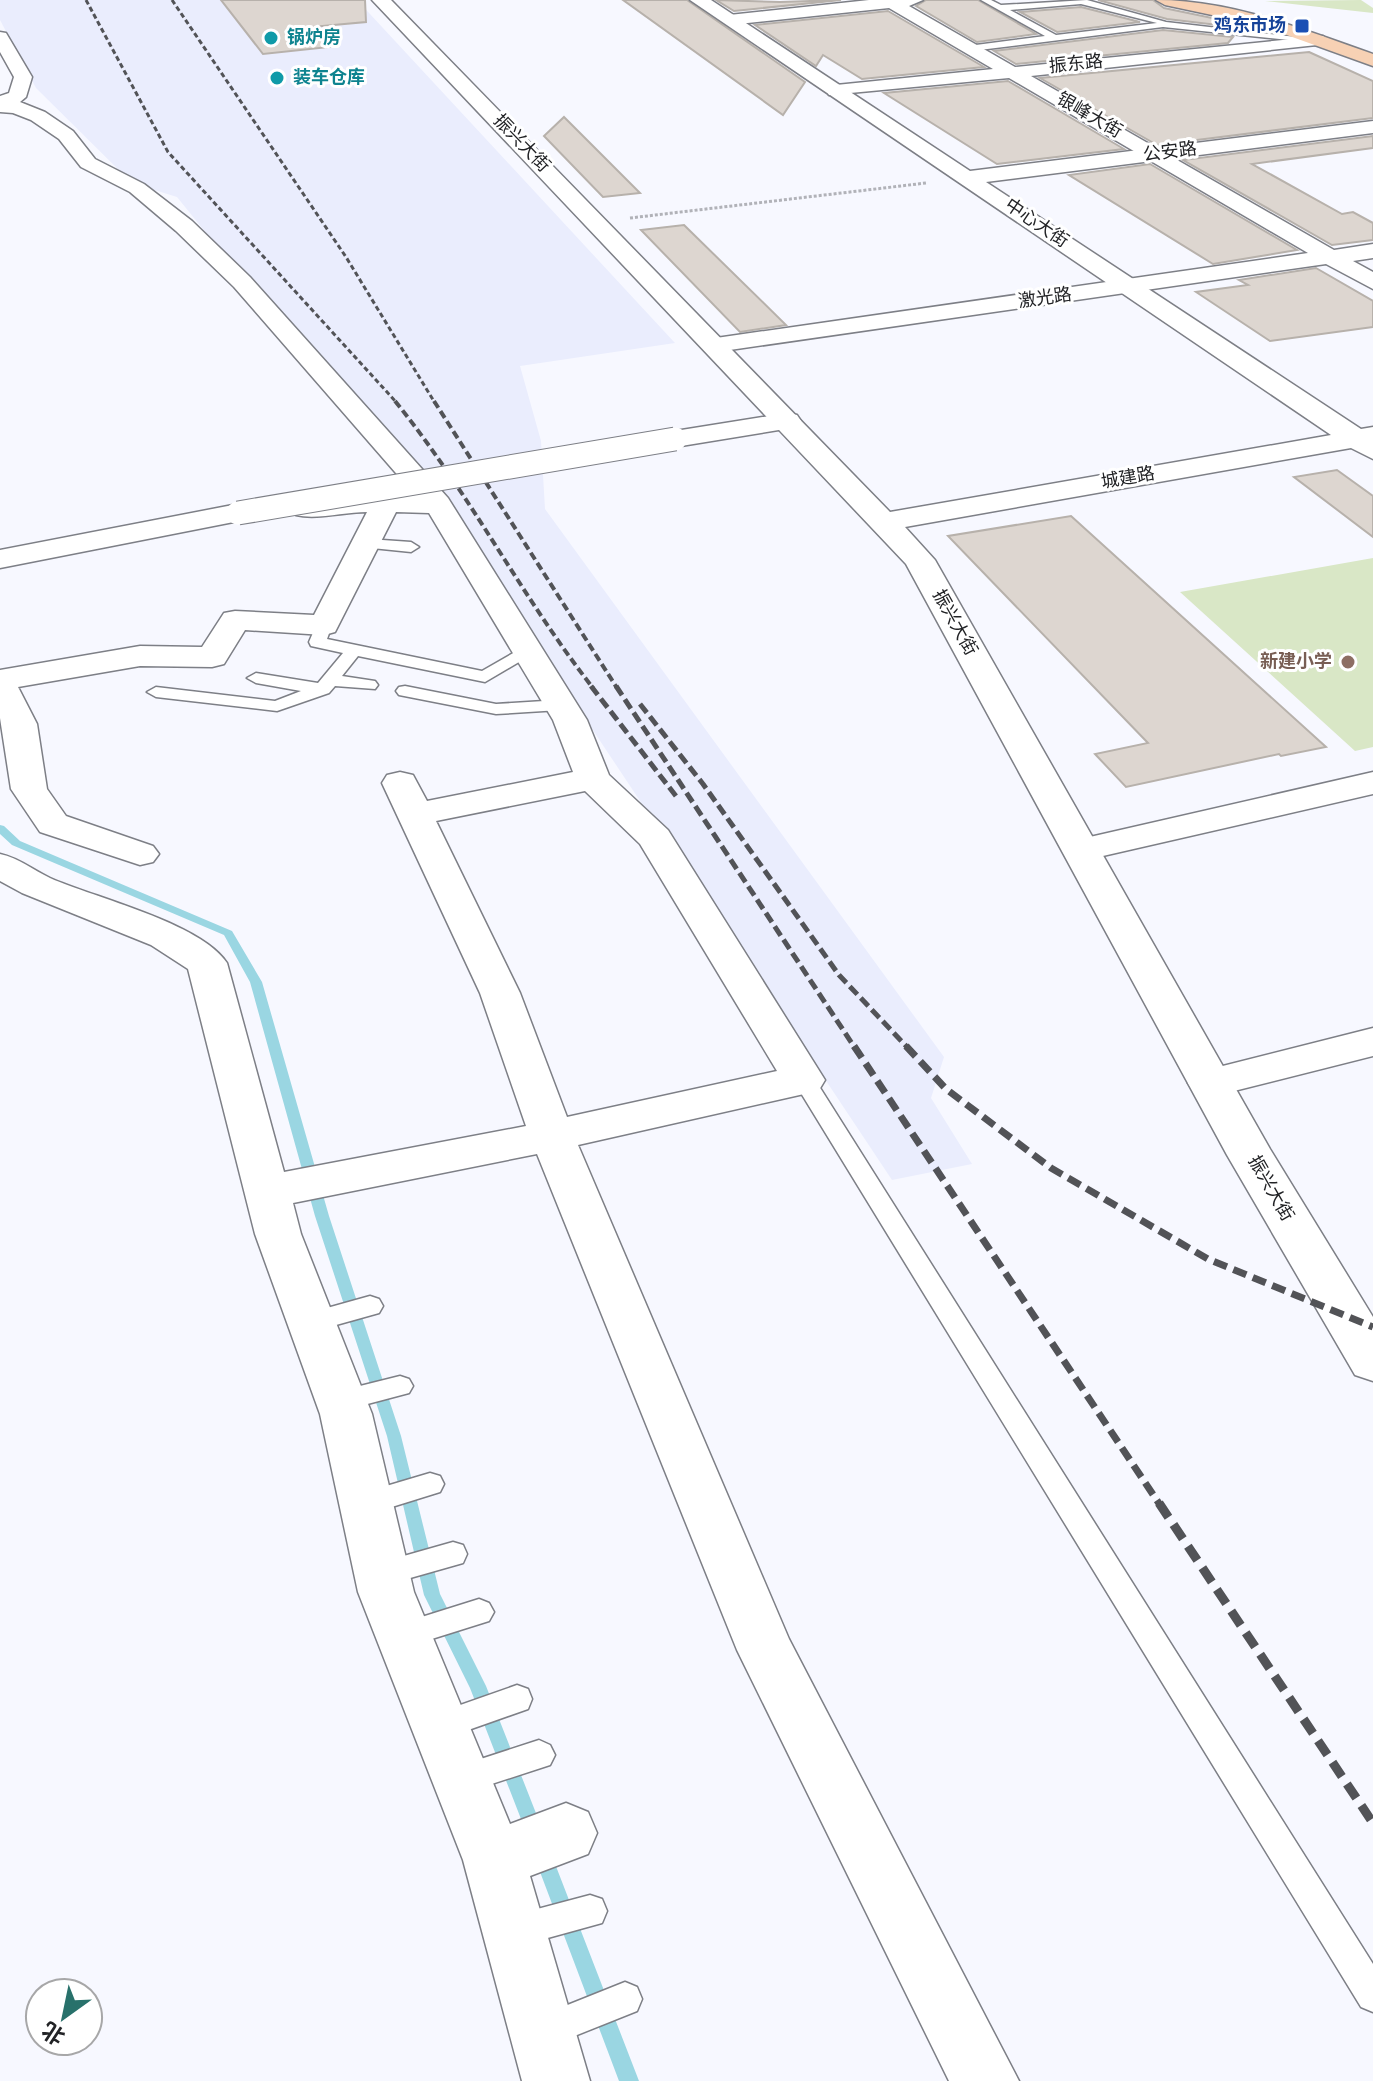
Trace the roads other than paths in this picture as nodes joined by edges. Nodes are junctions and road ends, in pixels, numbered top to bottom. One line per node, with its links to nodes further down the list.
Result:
1 (381, 0): 25 (street, 振兴大街)
2 (699, 0): 8 (street, 中心大街)
3 (919, 0): 6 (street)
4 (985, 0): 7 (lane)
5 (1165, 0): 12 (main road)
6 (890, 1): 8 (street); 13 (street, 银峰大街)
7 (1001, 8): 9 (lane); 11 (lane)
8 (729, 20): 16 (street, 中心大街)
9 (1163, 24): 11 (lane); 12 (lane)
10 (0, 37): 17 (street)
11 (1057, 39): 13 (lane)
12 (1317, 40): 14 (main road); 15 (street, 振东路)
13 (971, 48): 15 (street, 银峰大街)
14 (1373, 60)
15 (1013, 72): 16 (street, 振东路); 19 (street, 银峰大街)
16 (836, 91): 20 (street, 中心大街)
17 (0, 104): 30 (street)
18 (1373, 127): 19 (street, 公安路)
19 (1157, 154): 20 (street, 公安路); 22 (street, 银峰大街)
20 (967, 178): 24 (street, 中心大街)
21 (1373, 251): 22 (street, 激光路)
22 (1330, 257): 23 (street, 银峰大街); 24 (street, 激光路)
23 (1373, 282)
24 (1130, 286): 25 (street, 激光路); 28 (street, 中心大街)
25 (716, 345): 26 (street, 振兴大街)
26 (788, 421): 27 (street); 32 (street, 振兴大街)
27 (675, 439): 31 (street, bridge)
28 (1368, 442): 32 (street, 城建路)
29 (385, 504): 30 (street); 31 (street); 33 (street)
30 (438, 504): 38 (street)
31 (238, 513): 35 (street)
32 (884, 522): 48 (street, 振兴大街)
33 (368, 544): 34 (lane); 36 (street)
34 (411, 547)
35 (0, 559)
36 (324, 625): 37 (lane); 40 (street)
37 (354, 650): 38 (lane); 44 (lane)
38 (528, 652): 45 (street)
39 (256, 678): 44 (lane)
40 (0, 682): 49 (street)
41 (369, 685): 44 (lane)
42 (405, 691): 45 (lane)
43 (156, 692): 44 (lane)
44 (324, 692)
45 (560, 705): 46 (street)
46 (593, 779): 52 (street); 54 (street)
47 (1373, 783): 48 (street)
48 (1081, 850): 53 (street, 振兴大街)
49 (140, 854)
50 (0, 865): 55 (street)
51 (1373, 1042): 53 (street)
52 (804, 1080): 54 (street); 75 (lane)
53 (1210, 1083): 58 (street, 振兴大街)
54 (552, 1136): 55 (street); 79 (street)
55 (266, 1192): 57 (street)
56 (370, 1306): 57 (lane)
57 (311, 1322): 60 (street)
58 (1373, 1361)
59 (400, 1386): 60 (lane)
60 (341, 1400): 62 (street)
61 (430, 1484): 62 (lane)
62 (366, 1503): 64 (street)
63 (453, 1554): 64 (lane)
64 (382, 1574): 66 (street)
65 (479, 1612): 66 (lane)
66 (403, 1635): 68 (street)
67 (517, 1699): 68 (lane)
68 (440, 1726): 70 (street)
69 (539, 1755): 70 (lane)
70 (461, 1779): 72 (street)
71 (566, 1833): 72 (street)
72 (494, 1860): 74 (street)
73 (590, 1911): 74 (lane)
74 (514, 1931): 77 (street)
75 (1373, 1995)
76 (625, 1999): 77 (lane)
77 (542, 2032): 78 (street)
78 (556, 2081)
79 (985, 2081)

